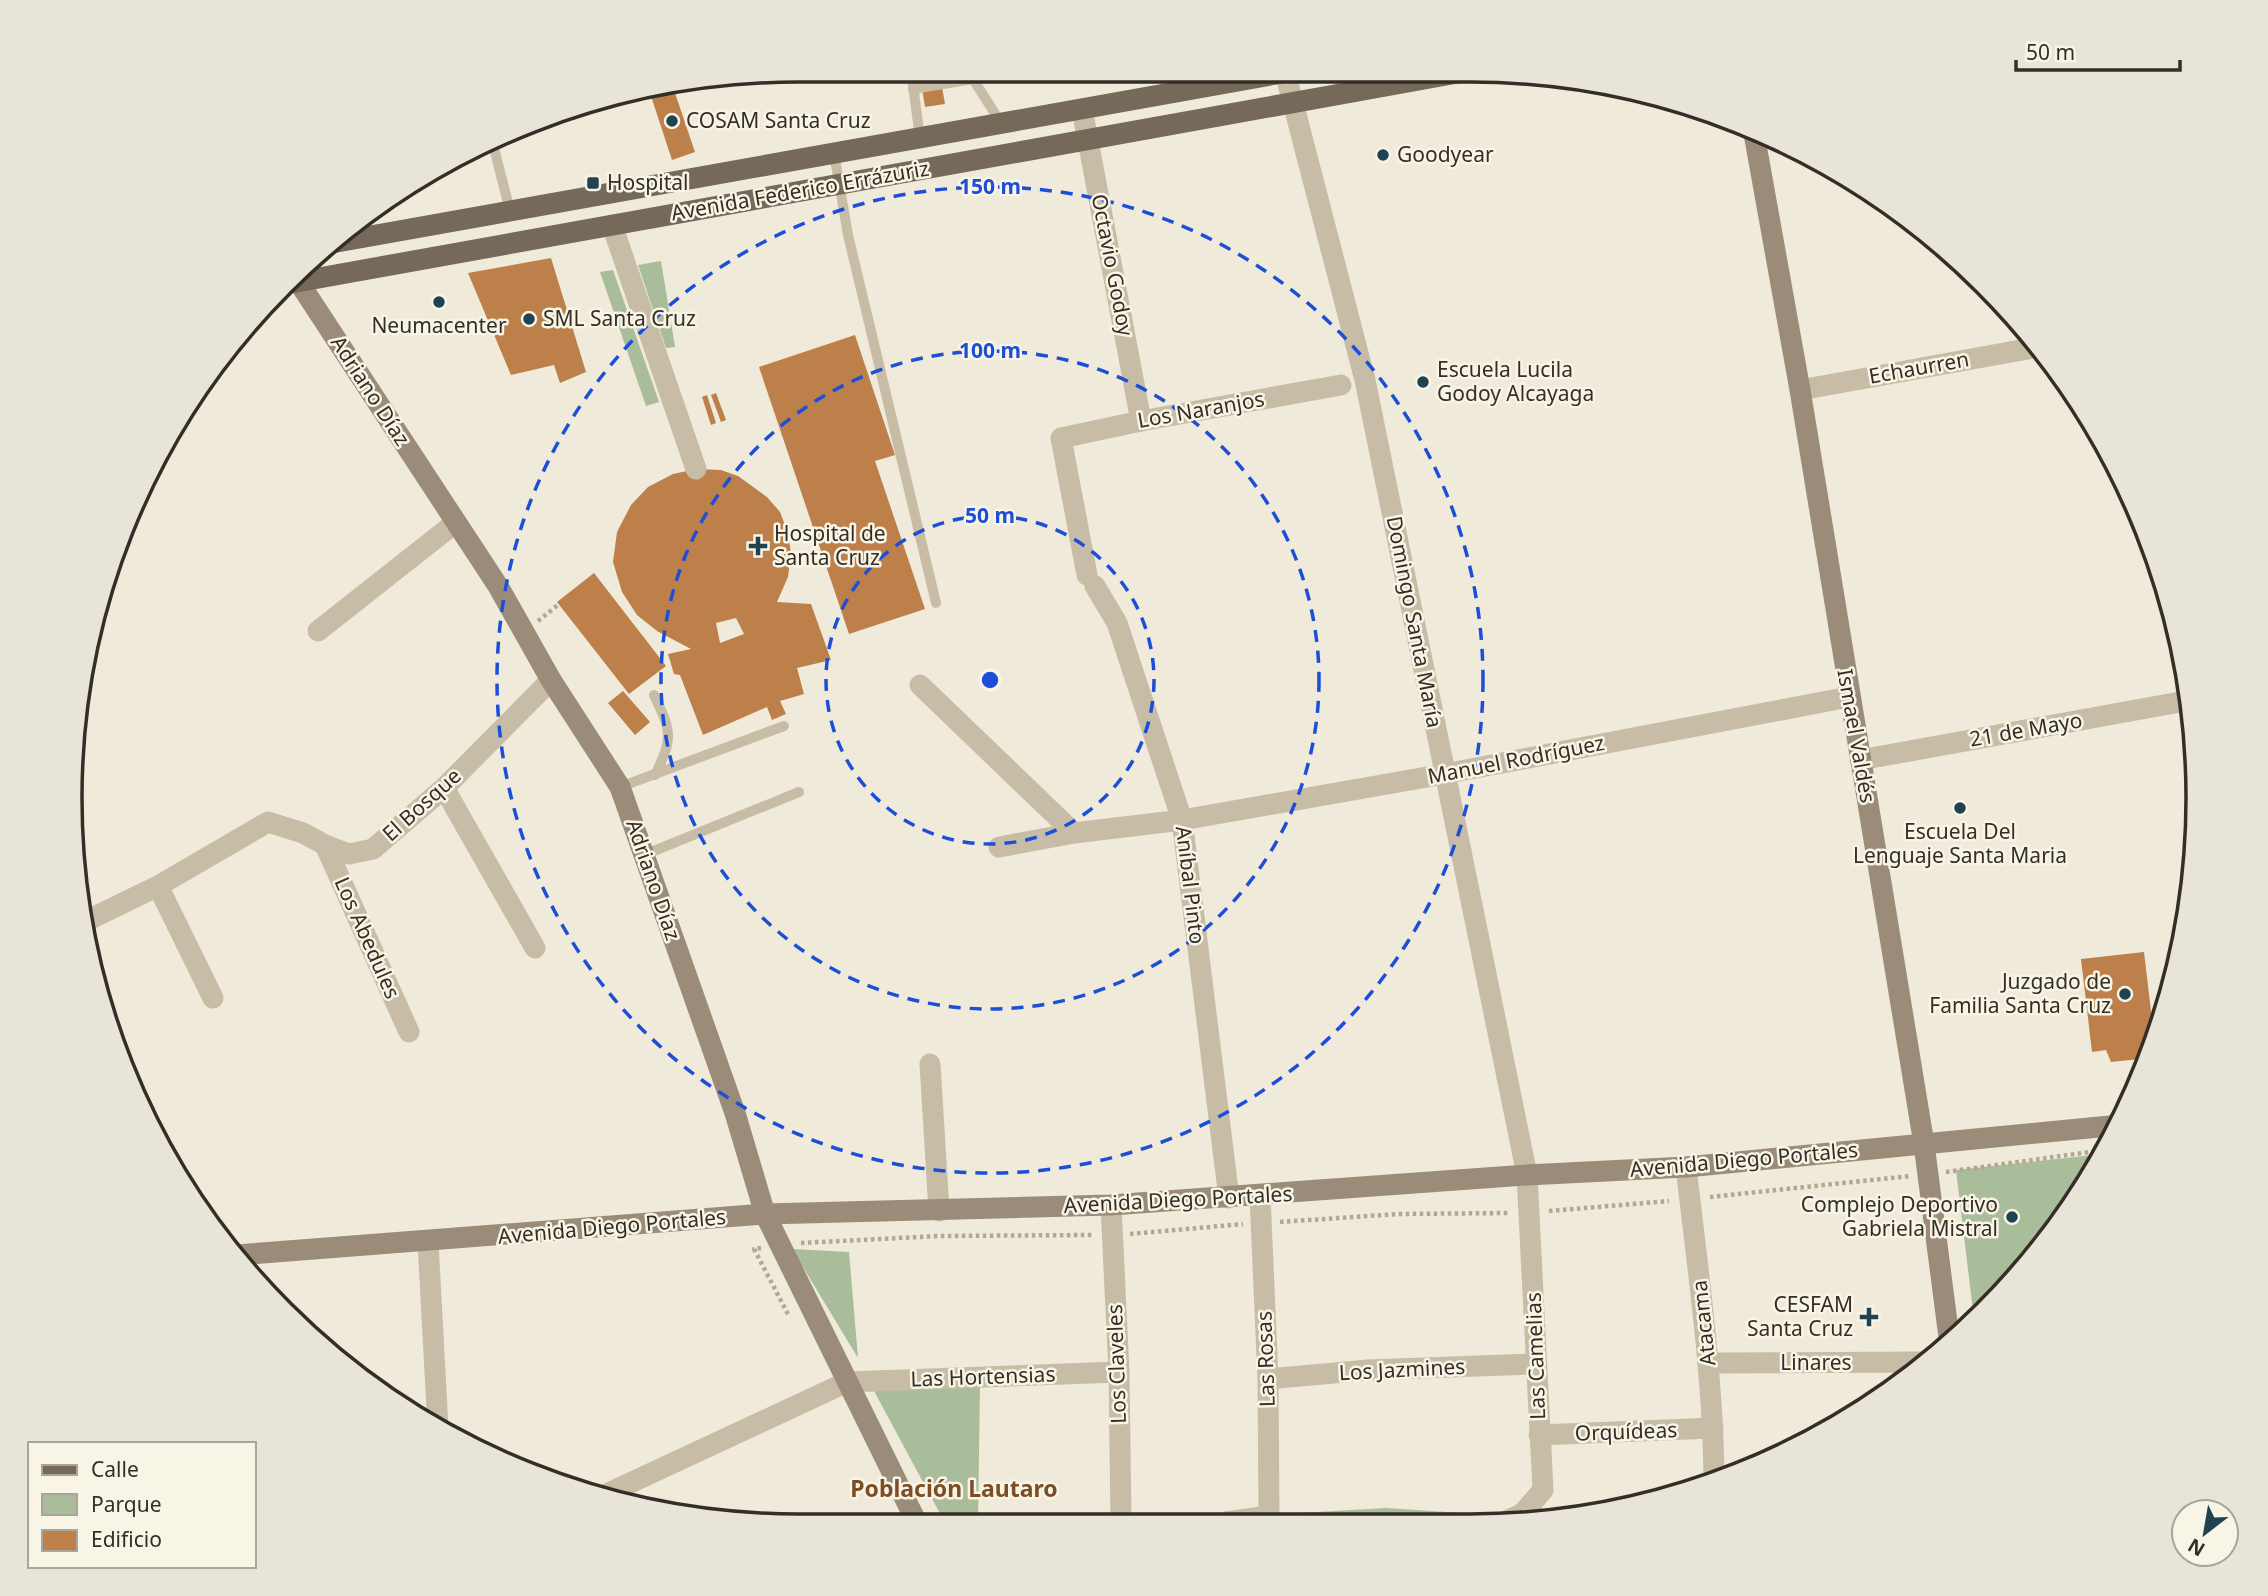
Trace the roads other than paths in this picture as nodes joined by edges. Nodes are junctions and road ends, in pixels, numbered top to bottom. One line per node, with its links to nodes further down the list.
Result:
1 (912, 82): 7 (lane)
2 (941, 82): 7 (lane)
3 (977, 82): 10 (lane)
4 (1231, 82): 9 (main road, Avenida Federico Errázuriz)
5 (1292, 82): 8 (street, Domingo Santa María)
6 (1408, 82): 8 (main road, Avenida Federico Errázuriz)
7 (913, 89): 11 (lane)
8 (1293, 103): 12 (main road, Avenida Federico Errázuriz); 38 (street, Domingo Santa María)
9 (1082, 109): 10 (main road, Avenida Federico Errázuriz); 12 (street, Octavio Godoy)
10 (1001, 123): 11 (main road, Avenida Federico Errázuriz)
11 (920, 138): 15 (main road, Avenida Federico Errázuriz)
12 (1088, 139): 16 (main road, Avenida Federico Errázuriz); 25 (street, Octavio Godoy)
13 (1756, 142): 24 (main road, Ismael Valdés)
14 (495, 150): 17 (lane)
15 (834, 153): 16 (lane); 17 (main road, Avenida Federico Errázuriz)
16 (838, 184): 18 (main road, Avenida Federico Errázuriz); 29 (lane)
17 (510, 211): 19 (main road, Avenida Federico Errázuriz)
18 (612, 225): 20 (main road, Avenida Federico Errázuriz); 26 (street)
19 (351, 240)
20 (306, 279)
21 (298, 286): 27 (main road, Adriano Díaz)
22 (2027, 349): 24 (street, Echaurren)
23 (1341, 385): 25 (street, Los Naranjos)
24 (1800, 390): 34 (main road, Ismael Valdés)
25 (1142, 421): 28 (street, Los Naranjos)
26 (696, 469)
27 (455, 523): 30 (street); 31 (main road, Adriano Díaz)
28 (1091, 581): 43 (street, Aníbal Pinto)
29 (936, 603)
30 (318, 631)
31 (551, 680): 40 (street, El Bosque); 41 (main road, Adriano Díaz)
32 (919, 685): 44 (street)
33 (654, 695): 39 (lane)
34 (1849, 698): 37 (main road, Ismael Valdés); 38 (street, Manuel Rodríguez)
35 (2180, 702): 37 (street, 21 de Mayo)
36 (784, 726): 39 (lane)
37 (1860, 760): 55 (main road, Ismael Valdés)
38 (1444, 774): 43 (street, Manuel Rodríguez); 57 (street, Domingo Santa María)
39 (654, 775): 41 (lane)
40 (444, 788): 45 (street, El Bosque); 50 (street)
41 (620, 788): 47 (main road, Adriano Díaz)
42 (799, 792): 47 (lane)
43 (1182, 820): 44 (street, Manuel Rodríguez); 59 (street, Aníbal Pinto)
44 (1074, 833): 46 (street, Manuel Rodríguez)
45 (325, 845): 48 (street, El Bosque); 52 (street, Los Abedules)
46 (999, 847)
47 (644, 855): 62 (main road, Adriano Díaz)
48 (158, 886): 49 (street, El Bosque); 51 (street)
49 (93, 918)
50 (535, 948)
51 (213, 998)
52 (409, 1032)
53 (930, 1064): 61 (street)
54 (2106, 1126): 55 (main road, Avenida Diego Portales)
55 (1924, 1144): 56 (main road, Avenida Diego Portales); 65 (main road, Ismael Valdés)
56 (1686, 1167): 57 (main road, Avenida Diego Portales); 66 (street, Atacama)
57 (1527, 1175): 58 (main road, Avenida Diego Portales); 68 (street, Las Camelias)
58 (1259, 1196): 59 (main road, Avenida Diego Portales); 70 (street, Las Rosas)
59 (1229, 1198): 60 (main road, Avenida Diego Portales)
60 (1111, 1205): 61 (main road, Avenida Diego Portales); 69 (street, Los Claveles)
61 (939, 1211): 62 (main road, Avenida Diego Portales)
62 (765, 1214): 63 (main road, Avenida Diego Portales); 71 (main road, Adriano Díaz)
63 (428, 1241): 64 (main road, Avenida Diego Portales); 72 (street)
64 (247, 1254)
65 (1948, 1330)
66 (1708, 1363): 67 (street, Linares); 73 (street, Atacama)
67 (1910, 1363)
68 (1536, 1364): 70 (street, Los Jazmines); 74 (street, Las Camelias)
69 (1119, 1372): 71 (street, Las Hortensias); 79 (street, Los Claveles)
70 (1268, 1379): 80 (street, Las Rosas)
71 (847, 1382): 76 (street); 78 (main road, Adriano Díaz)
72 (438, 1417)
73 (1713, 1428): 74 (street, Orquídeas); 75 (street, Atacama)
74 (1539, 1435): 77 (street, Las Camelias)
75 (1714, 1471)
76 (616, 1490)
77 (1524, 1511)
78 (912, 1514)
79 (1121, 1514)
80 (1270, 1514)

